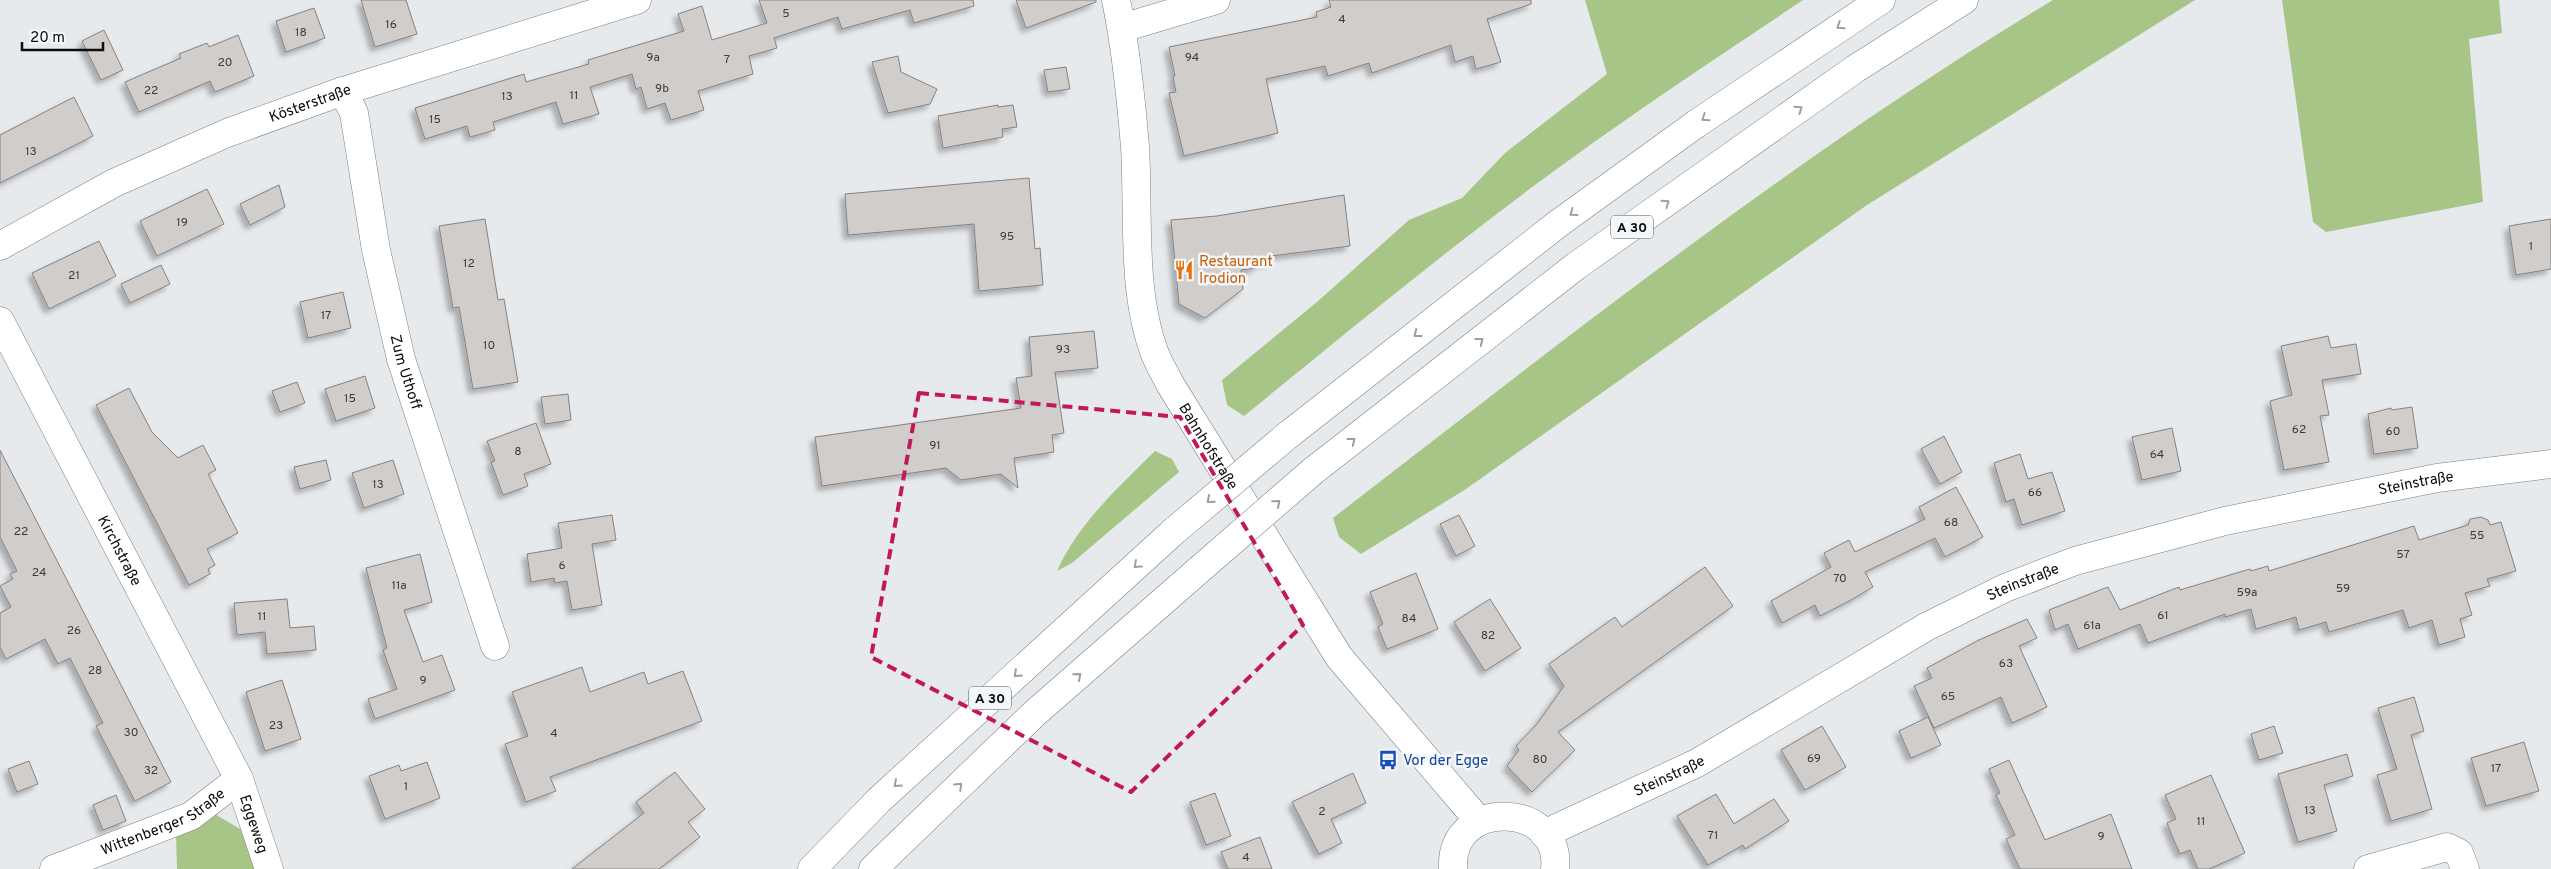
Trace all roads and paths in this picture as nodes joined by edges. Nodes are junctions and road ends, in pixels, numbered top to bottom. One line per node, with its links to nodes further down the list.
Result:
1 (637, 0): 7 (main road, Kösterstraße)
2 (1116, 0): 6 (main road, Bahnhofstraße)
3 (1216, 0): 6 (main road)
4 (1881, 0): 17 (main road, A 30, one-way to 17, bridge)
5 (1964, 0): 18 (main road, A 30, one-way to 5, bridge)
6 (1122, 28): 13 (main road, Bahnhofstraße)
7 (343, 91): 8 (main road, Kösterstraße); 11 (main road, Zum Uthoff)
8 (0, 246)
9 (0, 321): 12 (main road, Kirchstraße)
10 (2551, 464): 14 (main road, Steinstraße)
11 (495, 646)
12 (239, 779): 15 (main road, Wittenberger Straße); 16 (main road, Eggeweg)
13 (1479, 821): 14 (main road); 19 (main road)
14 (1544, 834): 20 (main road)
15 (54, 869)
16 (269, 869)
17 (812, 869)
18 (874, 869)
19 (1453, 869)
20 (1555, 869)
21 (2368, 869): 22 (main road)
22 (2465, 869)

